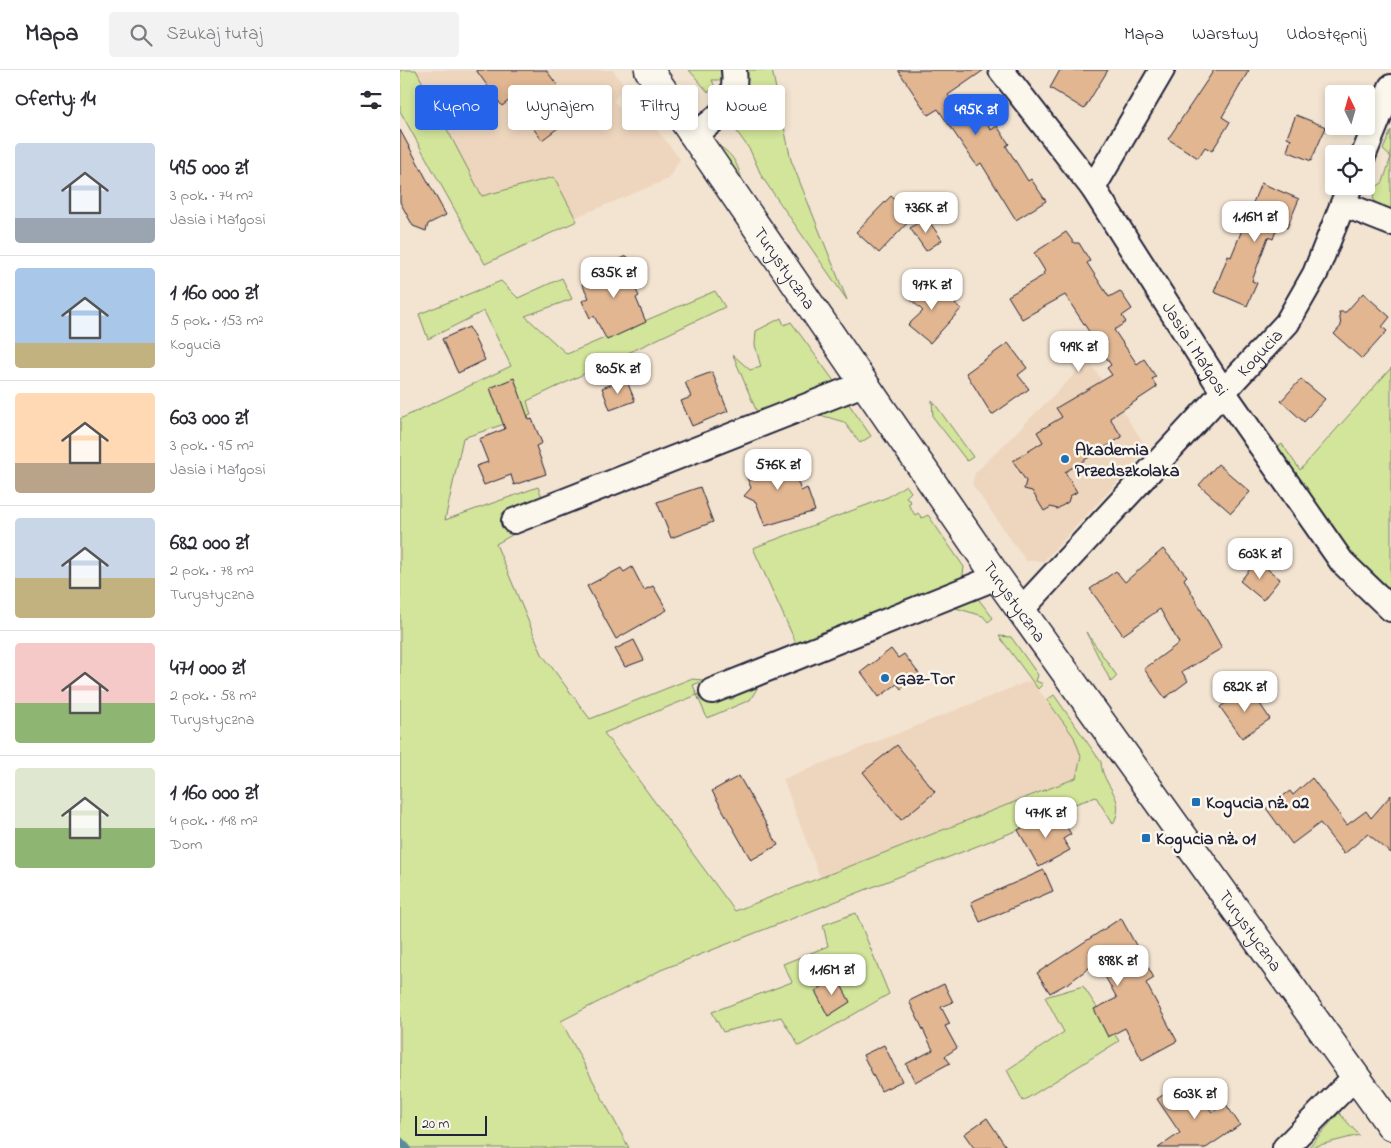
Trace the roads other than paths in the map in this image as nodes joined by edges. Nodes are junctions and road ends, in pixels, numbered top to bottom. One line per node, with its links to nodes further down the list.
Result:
1 (649, 70): 6 (main road, Turystyczna)
2 (734, 70): 6 (street)
3 (1001, 70): 8 (street, Jasia i Małgosi)
4 (1162, 70): 8 (street)
5 (1391, 87): 7 (street)
6 (694, 136): 11 (main road, Turystyczna)
7 (1368, 145)
8 (1093, 188): 12 (street, Jasia i Małgosi)
9 (1347, 195): 10 (street, Kogucia); 12 (street, Kogucia)
10 (1391, 223)
11 (863, 384): 13 (street); 14 (main road, Turystyczna)
12 (1224, 393): 15 (street, Jasia i Małgosi); 16 (street, Kogucia)
13 (514, 521)
14 (997, 577): 16 (main road, Turystyczna); 17 (street)
15 (1391, 609)
16 (1021, 610): 18 (main road, Turystyczna)
17 (712, 691)
18 (1355, 1078): 19 (main road, Turystyczna); 20 (street)
19 (1391, 1126)
20 (1285, 1148)

